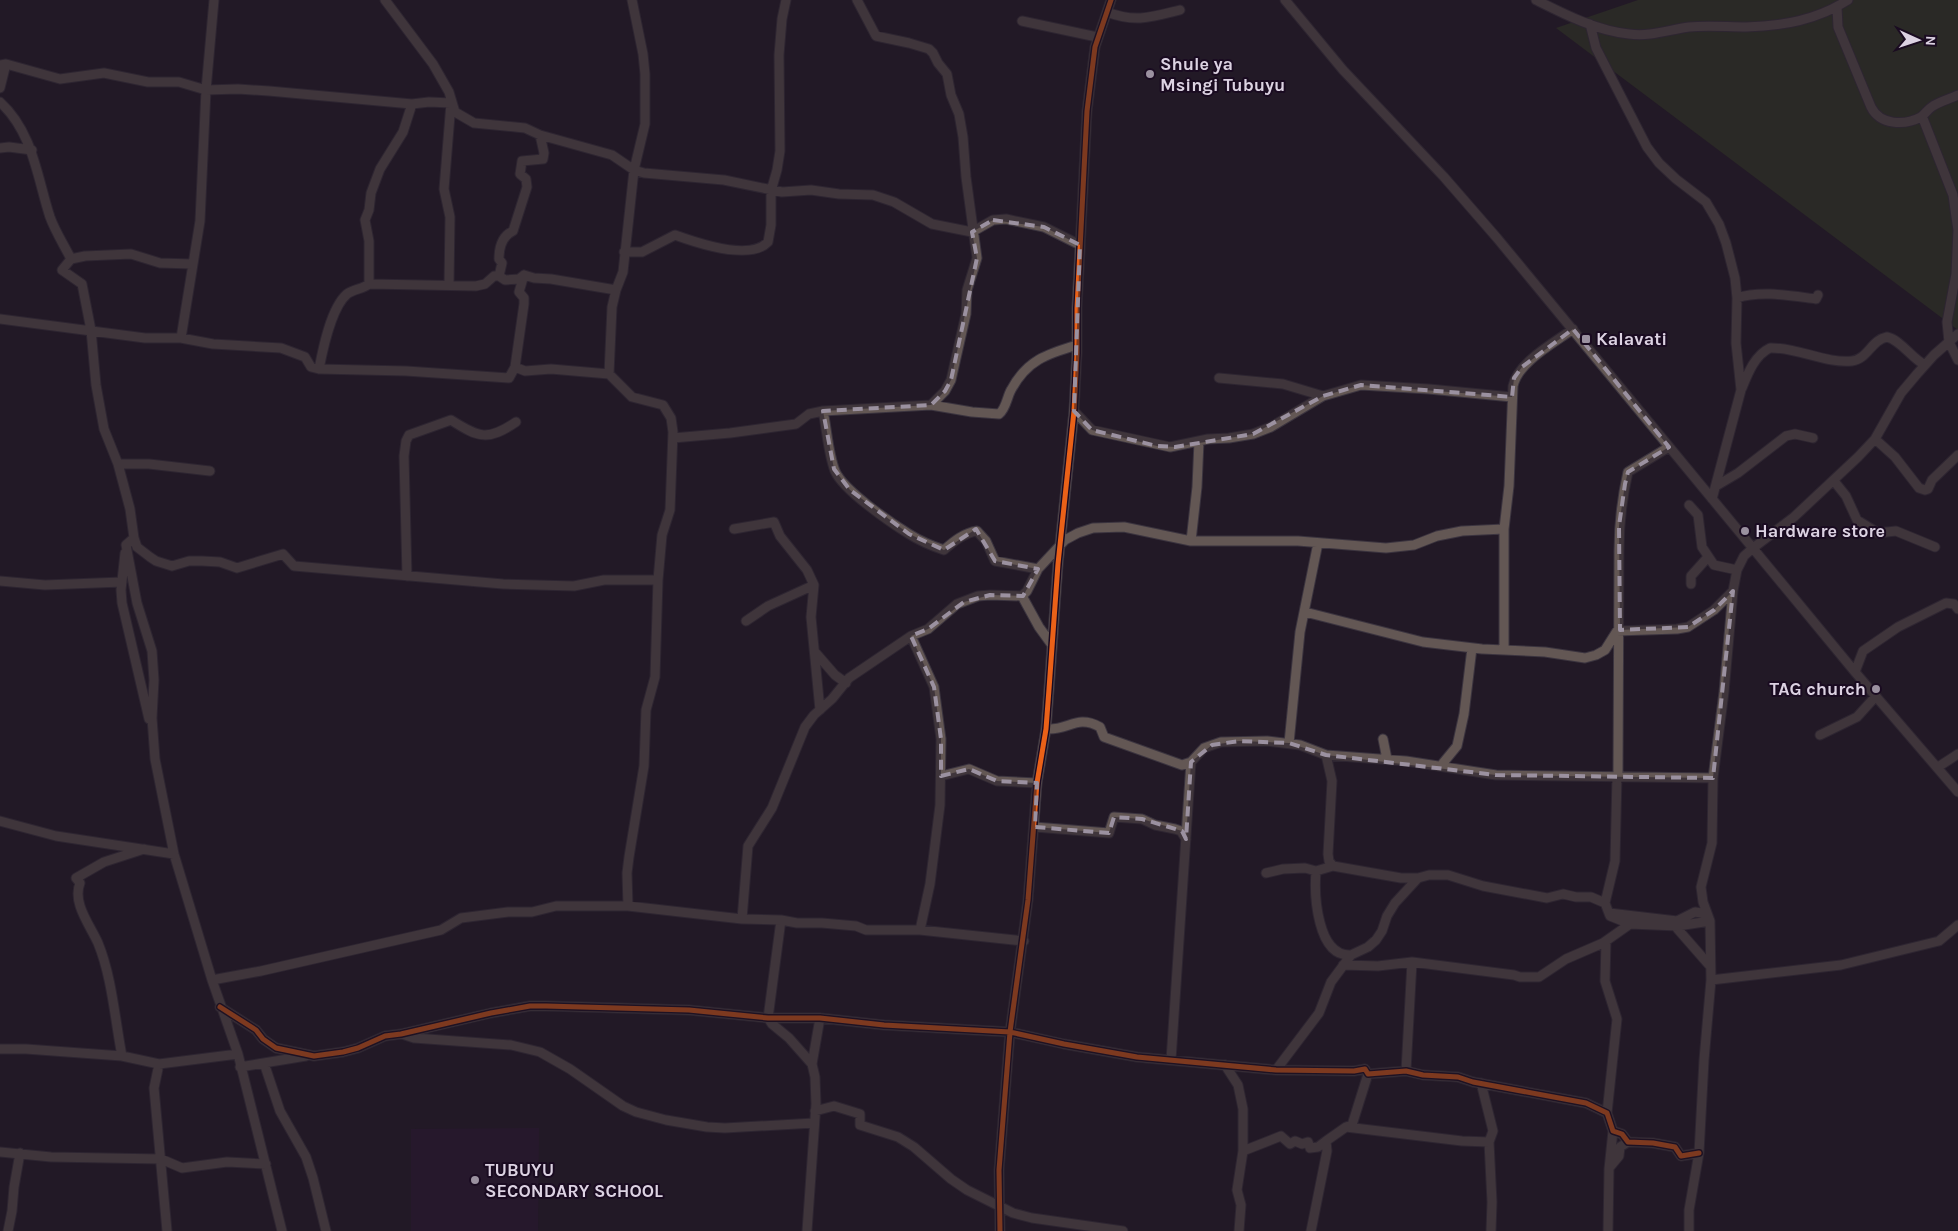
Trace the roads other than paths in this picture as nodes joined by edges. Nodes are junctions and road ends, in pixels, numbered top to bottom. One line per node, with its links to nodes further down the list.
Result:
1 (214, 0): 18 (street)
2 (384, 0): 21 (street)
3 (632, 0): 27 (street)
4 (786, 0): 28 (street)
5 (857, 0): 29 (street)
6 (1111, 0): 12 (street)
7 (1285, 0): 42 (street)
8 (1536, 0): 14 (street)
9 (1848, 0): 10 (street)
10 (1837, 7): 14 (street); 23 (street)
11 (1180, 10): 12 (street)
12 (1106, 12): 15 (street)
13 (1022, 21): 15 (street)
14 (1590, 24): 40 (street)
15 (1097, 38): 30 (street)
16 (3, 65): 17 (street); 18 (street)
17 (0, 88)
18 (206, 90): 22 (street); 33 (street)
19 (1958, 95): 23 (street)
20 (0, 102): 26 (street)
21 (451, 103): 22 (street); 24 (street); 37 (street)
22 (412, 104): 36 (street)
23 (1922, 116): 46 (street)
24 (540, 134): 27 (street); 35 (street)
25 (0, 148): 26 (street)
26 (32, 150): 32 (street)
27 (634, 170): 28 (street); 31 (street)
28 (771, 191): 29 (street); 31 (street)
29 (972, 232): 30 (street); 57 (street)
30 (1080, 245): 47 (street)
31 (624, 252): 38 (street)
32 (71, 259): 33 (street); 43 (street)
33 (192, 264): 45 (street)
34 (524, 275): 35 (street); 38 (street); 50 (street)
35 (500, 276): 37 (street)
36 (368, 284): 37 (street); 51 (street)
37 (449, 284)
38 (616, 290): 52 (street)
39 (1818, 295): 40 (street)
40 (1737, 298): 54 (street)
41 (0, 319): 43 (street)
42 (1573, 329): 56 (street); 65 (street)
43 (91, 330): 45 (street); 67 (street)
44 (1958, 334): 46 (street)
45 (181, 338): 51 (street)
46 (1949, 342): 48 (street); 49 (street)
47 (1077, 345): 57 (street); 59 (street)
48 (1958, 360)
49 (1925, 365): 54 (street); 63 (street)
50 (515, 367): 51 (street); 52 (street)
51 (319, 368)
52 (609, 374): 61 (street)
53 (1218, 378): 55 (street)
54 (1741, 390): 70 (street)
55 (1323, 396): 56 (street); 64 (street)
56 (1512, 397): 74 (street)
57 (931, 405): 58 (street)
58 (823, 410): 61 (street); 83 (street)
59 (1074, 411): 64 (street); 79 (street)
60 (516, 422): 85 (street)
61 (673, 438): 87 (street)
62 (1813, 438): 70 (street)
63 (1875, 439): 66 (street); 69 (street)
64 (1199, 441): 76 (street)
65 (1669, 447): 71 (street); 96 (street)
66 (1958, 455)
67 (118, 464): 68 (street); 75 (street)
68 (210, 471)
69 (1834, 481): 80 (street); 81 (street)
70 (1716, 486): 71 (street)
71 (1712, 499): 81 (street)
72 (1689, 505): 82 (street)
73 (734, 529): 89 (street)
74 (1504, 529): 77 (street); 100 (street)
75 (134, 538): 78 (street); 85 (street)
76 (1191, 540): 77 (street); 79 (street)
77 (1318, 543): 94 (street)
78 (126, 545): 88 (street); 107 (street)
79 (1060, 545): 83 (street); 98 (street)
80 (1935, 547)
81 (1753, 548): 84 (street); 102 (street)
82 (1708, 556): 84 (street); 90 (street)
83 (1038, 569): 92 (street)
84 (1737, 570): 91 (street)
85 (407, 576): 87 (street)
86 (0, 580): 88 (street)
87 (658, 580): 132 (street)
88 (122, 582): 107 (street)
89 (814, 584): 95 (street); 101 (street)
90 (1691, 584)
91 (1732, 592): 96 (street); 119 (street)
92 (1022, 596): 97 (street); 98 (street)
93 (1958, 609): 102 (street)
94 (1305, 612): 99 (street); 110 (street)
95 (746, 620)
96 (1620, 630): 100 (street); 117 (street)
97 (910, 636): 103 (street); 118 (street)
98 (1052, 645): 106 (street)
99 (1472, 648): 100 (street); 115 (street)
100 (1504, 650)
101 (814, 652): 103 (street); 105 (street)
102 (1854, 672): 104 (street)
103 (846, 683): 105 (street)
104 (1876, 696): 108 (street); 116 (street)
105 (820, 710): 135 (street)
106 (1046, 729): 114 (street); 120 (street)
107 (153, 733): 126 (street)
108 (1820, 735)
109 (1383, 739): 113 (street)
110 (1289, 743): 112 (street); 114 (street)
111 (1958, 754): 116 (street)
112 (1326, 755): 113 (street); 127 (street)
113 (1387, 759): 117 (street)
114 (1191, 762): 124 (street)
115 (1443, 763)
116 (1938, 767): 121 (street)
117 (1618, 774): 119 (street); 131 (street)
118 (941, 776): 120 (street); 140 (street)
119 (1713, 778): 134 (street)
120 (1037, 783): 123 (street)
121 (1958, 792)
122 (0, 821): 125 (street)
123 (1035, 826): 124 (street); 141 (street)
124 (1186, 839): 158 (street)
125 (144, 849): 126 (street); 156 (street)
126 (174, 854): 147 (street)
127 (1333, 866): 128 (street); 130 (street)
128 (1316, 871): 129 (street); 143 (street)
129 (1266, 874)
130 (1418, 878): 131 (street); 143 (street)
131 (1605, 903): 133 (street)
132 (628, 906): 135 (street); 147 (street)
133 (1609, 913): 134 (street); 137 (street)
134 (1709, 917): 139 (street); 146 (street)
135 (742, 919): 136 (street)
136 (781, 920): 140 (street); 150 (street)
137 (1630, 924): 139 (street); 142 (street)
138 (1958, 925): 148 (street)
139 (1675, 926): 146 (street)
140 (920, 930): 141 (street)
141 (1024, 941): 152 (street)
142 (1606, 941): 144 (street); 169 (street)
143 (1351, 954): 145 (street)
144 (1412, 962): 145 (street); 165 (street)
145 (1343, 965): 164 (street)
146 (1710, 966): 148 (street)
147 (212, 980): 149 (street)
148 (1711, 980): 179 (street)
149 (220, 1007): 155 (street); 157 (street)
150 (768, 1018): 151 (street); 153 (street); 161 (street)
151 (820, 1018): 152 (street); 161 (street)
152 (1010, 1032): 158 (street); 183 (street)
153 (401, 1034): 157 (street); 170 (street)
154 (0, 1049): 156 (street)
155 (238, 1054): 160 (street); 163 (street)
156 (122, 1056): 160 (street)
157 (309, 1056): 159 (street)
158 (1171, 1060): 162 (street)
159 (264, 1063): 163 (street); 188 (street)
160 (159, 1064): 180 (street)
161 (812, 1064): 168 (street)
162 (1225, 1065): 164 (street); 176 (street)
163 (240, 1067): 181 (street)
164 (1276, 1070): 166 (street)
165 (1406, 1071): 166 (street); 167 (street)
166 (1368, 1074): 171 (street)
167 (1481, 1083): 169 (street); 174 (street)
168 (815, 1111): 170 (street); 183 (street)
169 (1607, 1113): 172 (street)
170 (814, 1124): 189 (street)
171 (1346, 1127): 173 (street); 174 (street)
172 (1612, 1131): 175 (street); 182 (street)
173 (1326, 1141): 176 (street); 193 (street)
174 (1489, 1142): 194 (street)
175 (1628, 1142): 179 (street); 182 (street)
176 (1243, 1151): 192 (street)
177 (0, 1152): 178 (street)
178 (20, 1153): 180 (street); 185 (street)
179 (1699, 1153): 196 (street)
180 (161, 1159): 181 (street); 184 (street)
181 (266, 1164): 187 (street)
182 (1609, 1168): 195 (street)
183 (999, 1207): 190 (street); 191 (street)
184 (166, 1228): 186 (street)
185 (8, 1231)
186 (159, 1231)
187 (282, 1231)
188 (326, 1231)
189 (807, 1231)
190 (1000, 1231)
191 (1120, 1231)
192 (1238, 1231)
193 (1310, 1231)
194 (1491, 1231)
195 (1608, 1231)
196 (1689, 1231)

